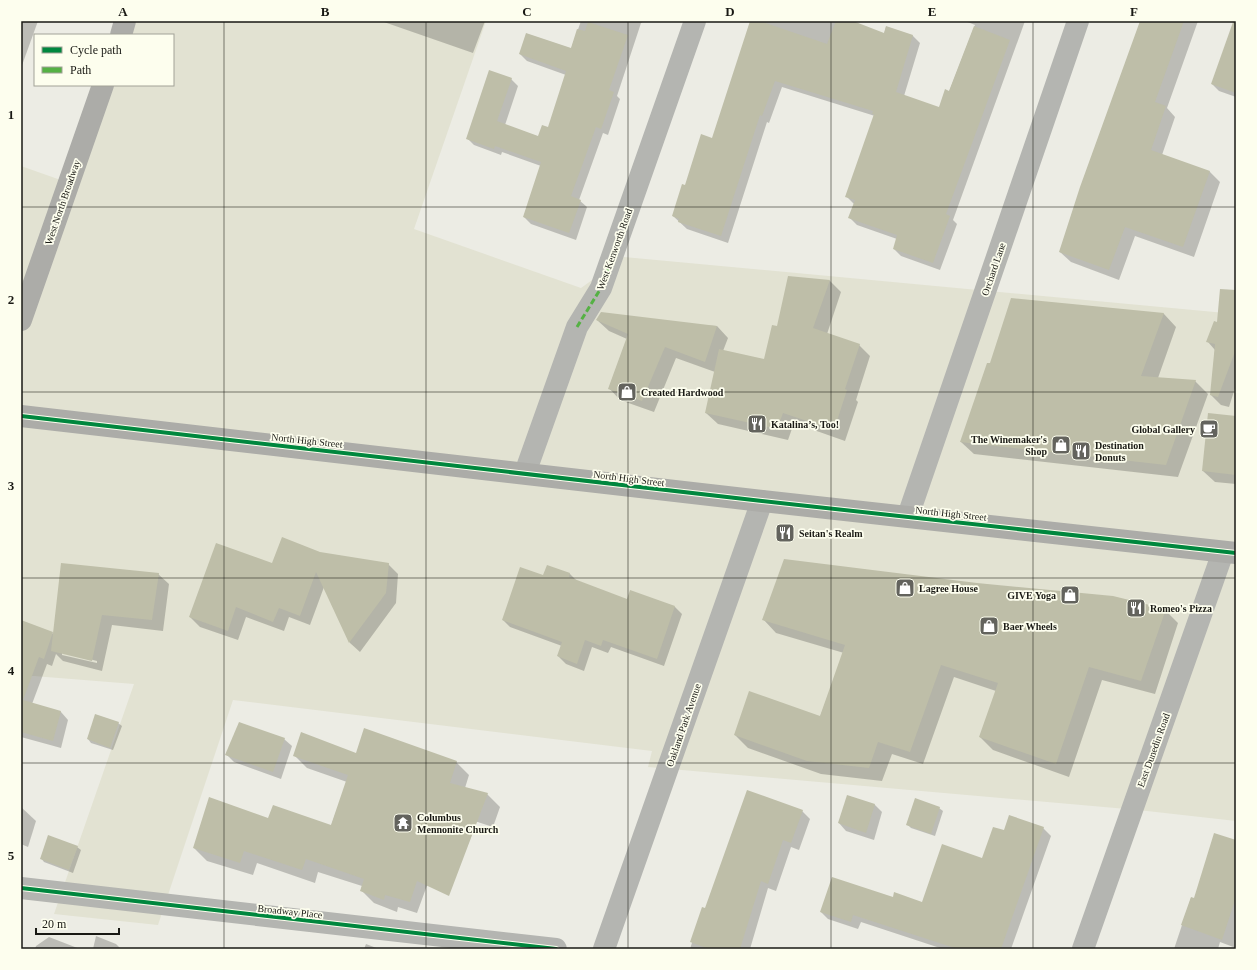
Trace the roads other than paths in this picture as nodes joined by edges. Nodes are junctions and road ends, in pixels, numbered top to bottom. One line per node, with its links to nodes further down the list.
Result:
1 (126, 21): 4 (main road)
2 (695, 21): 8 (street, West Kenworth Road)
3 (1078, 21): 10 (street, Orchard Lane)
4 (121, 34)
5 (103, 86): 6 (main road, West North Broadway)
6 (21, 320)
7 (21, 416): 8 (main road, North High Street)
8 (525, 473): 9 (main road, North High Street)
9 (762, 501): 10 (main road, North High Street); 14 (street, Oakland Park Avenue)
10 (908, 516): 11 (main road, North High Street)
11 (1230, 553): 15 (street, East Dunedin Road)
12 (21, 888): 13 (street, Broadway Place)
13 (556, 949)
14 (604, 949)
15 (1083, 949)

